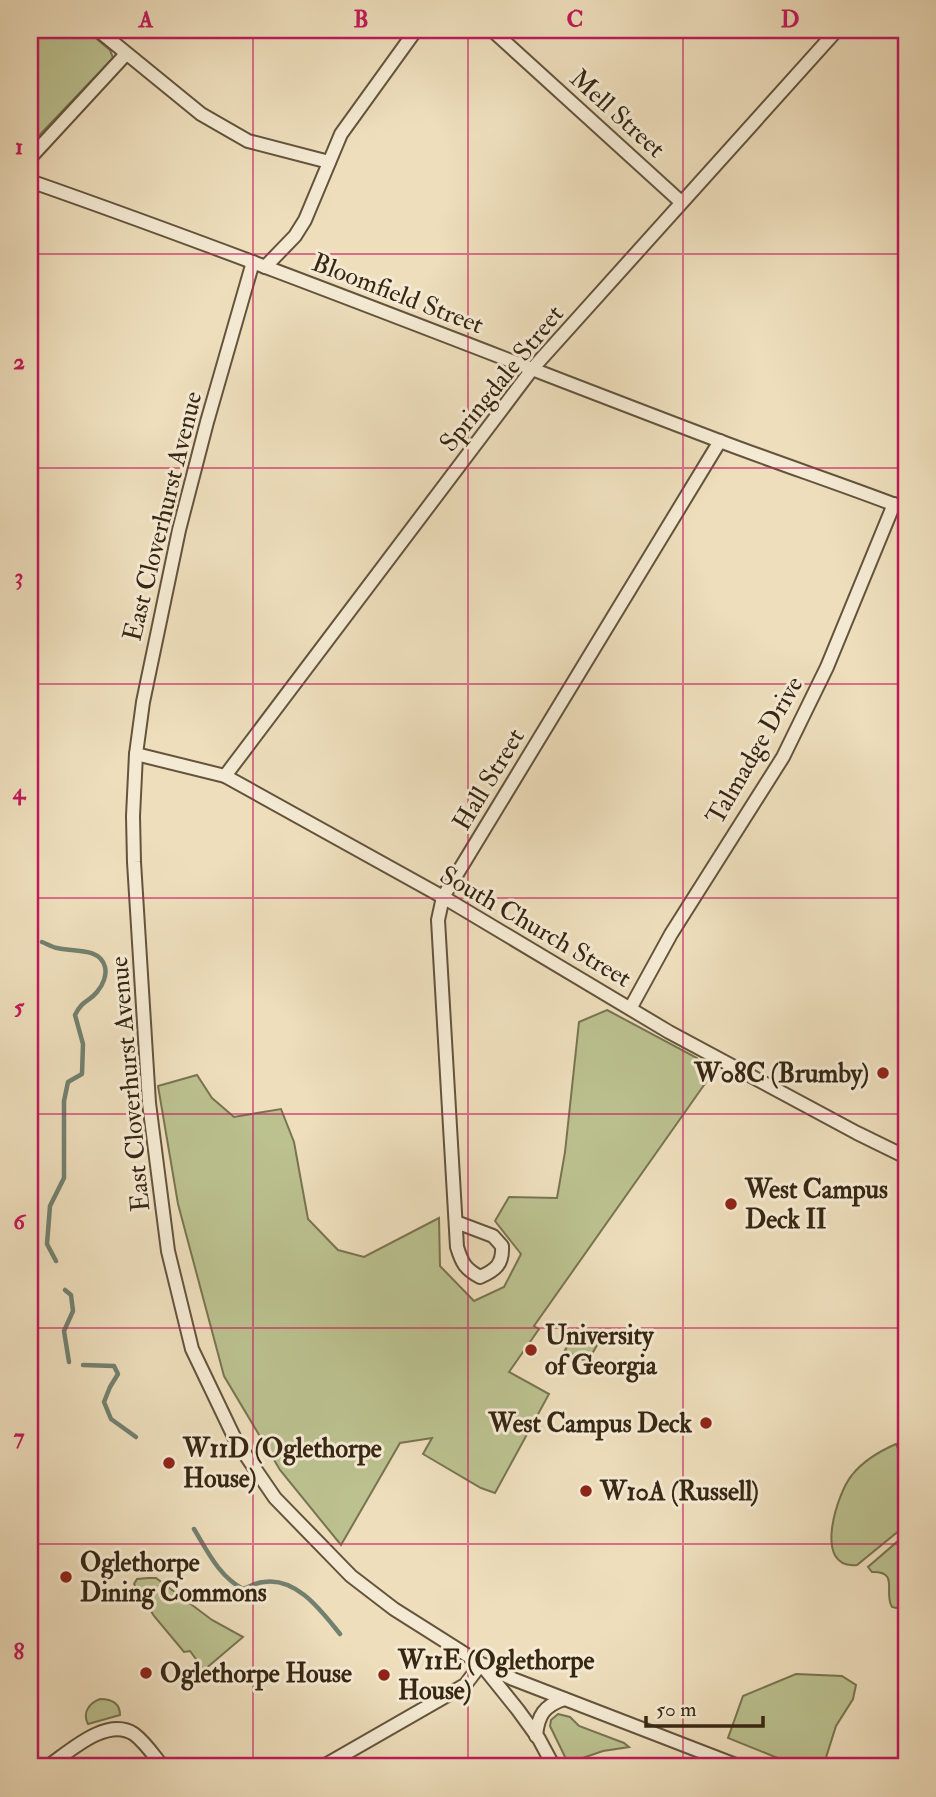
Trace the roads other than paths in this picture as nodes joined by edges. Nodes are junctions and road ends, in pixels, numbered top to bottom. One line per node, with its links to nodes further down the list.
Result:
1 (98, 30): 5 (street)
2 (416, 30): 7 (street)
3 (492, 30): 9 (street, Mell Street)
4 (837, 30): 9 (street, Springdale Street)
5 (126, 54): 6 (street); 7 (street)
6 (30, 158)
7 (329, 162): 10 (street)
8 (30, 181): 10 (street, Bloomfield Street)
9 (681, 202): 11 (street, Springdale Street)
10 (259, 265): 11 (street, Bloomfield Street); 14 (street, East Cloverhurst Avenue)
11 (533, 368): 12 (street, Bloomfield Street); 15 (street, Springdale Street)
12 (720, 441): 13 (street, Bloomfield Street); 16 (street, Hall Street)
13 (900, 507): 17 (street, Talmadge Drive)
14 (136, 754): 15 (street, South Church Street); 20 (street, East Cloverhurst Avenue)
15 (225, 776): 16 (street, South Church Street)
16 (443, 897): 17 (street, South Church Street); 19 (street, Hall Street)
17 (631, 1007): 18 (street, South Church Street)
18 (906, 1157)
19 (456, 1222): 19 (street, Hall Street)
20 (481, 1664): 21 (street); 22 (street, East Cloverhurst Avenue); 25 (street)
21 (564, 1699): 22 (street); 27 (street)
22 (536, 1735): 26 (street, East Cloverhurst Avenue)
23 (47, 1767): 24 (street)
24 (163, 1767)
25 (322, 1767)
26 (554, 1767)
27 (741, 1767)

